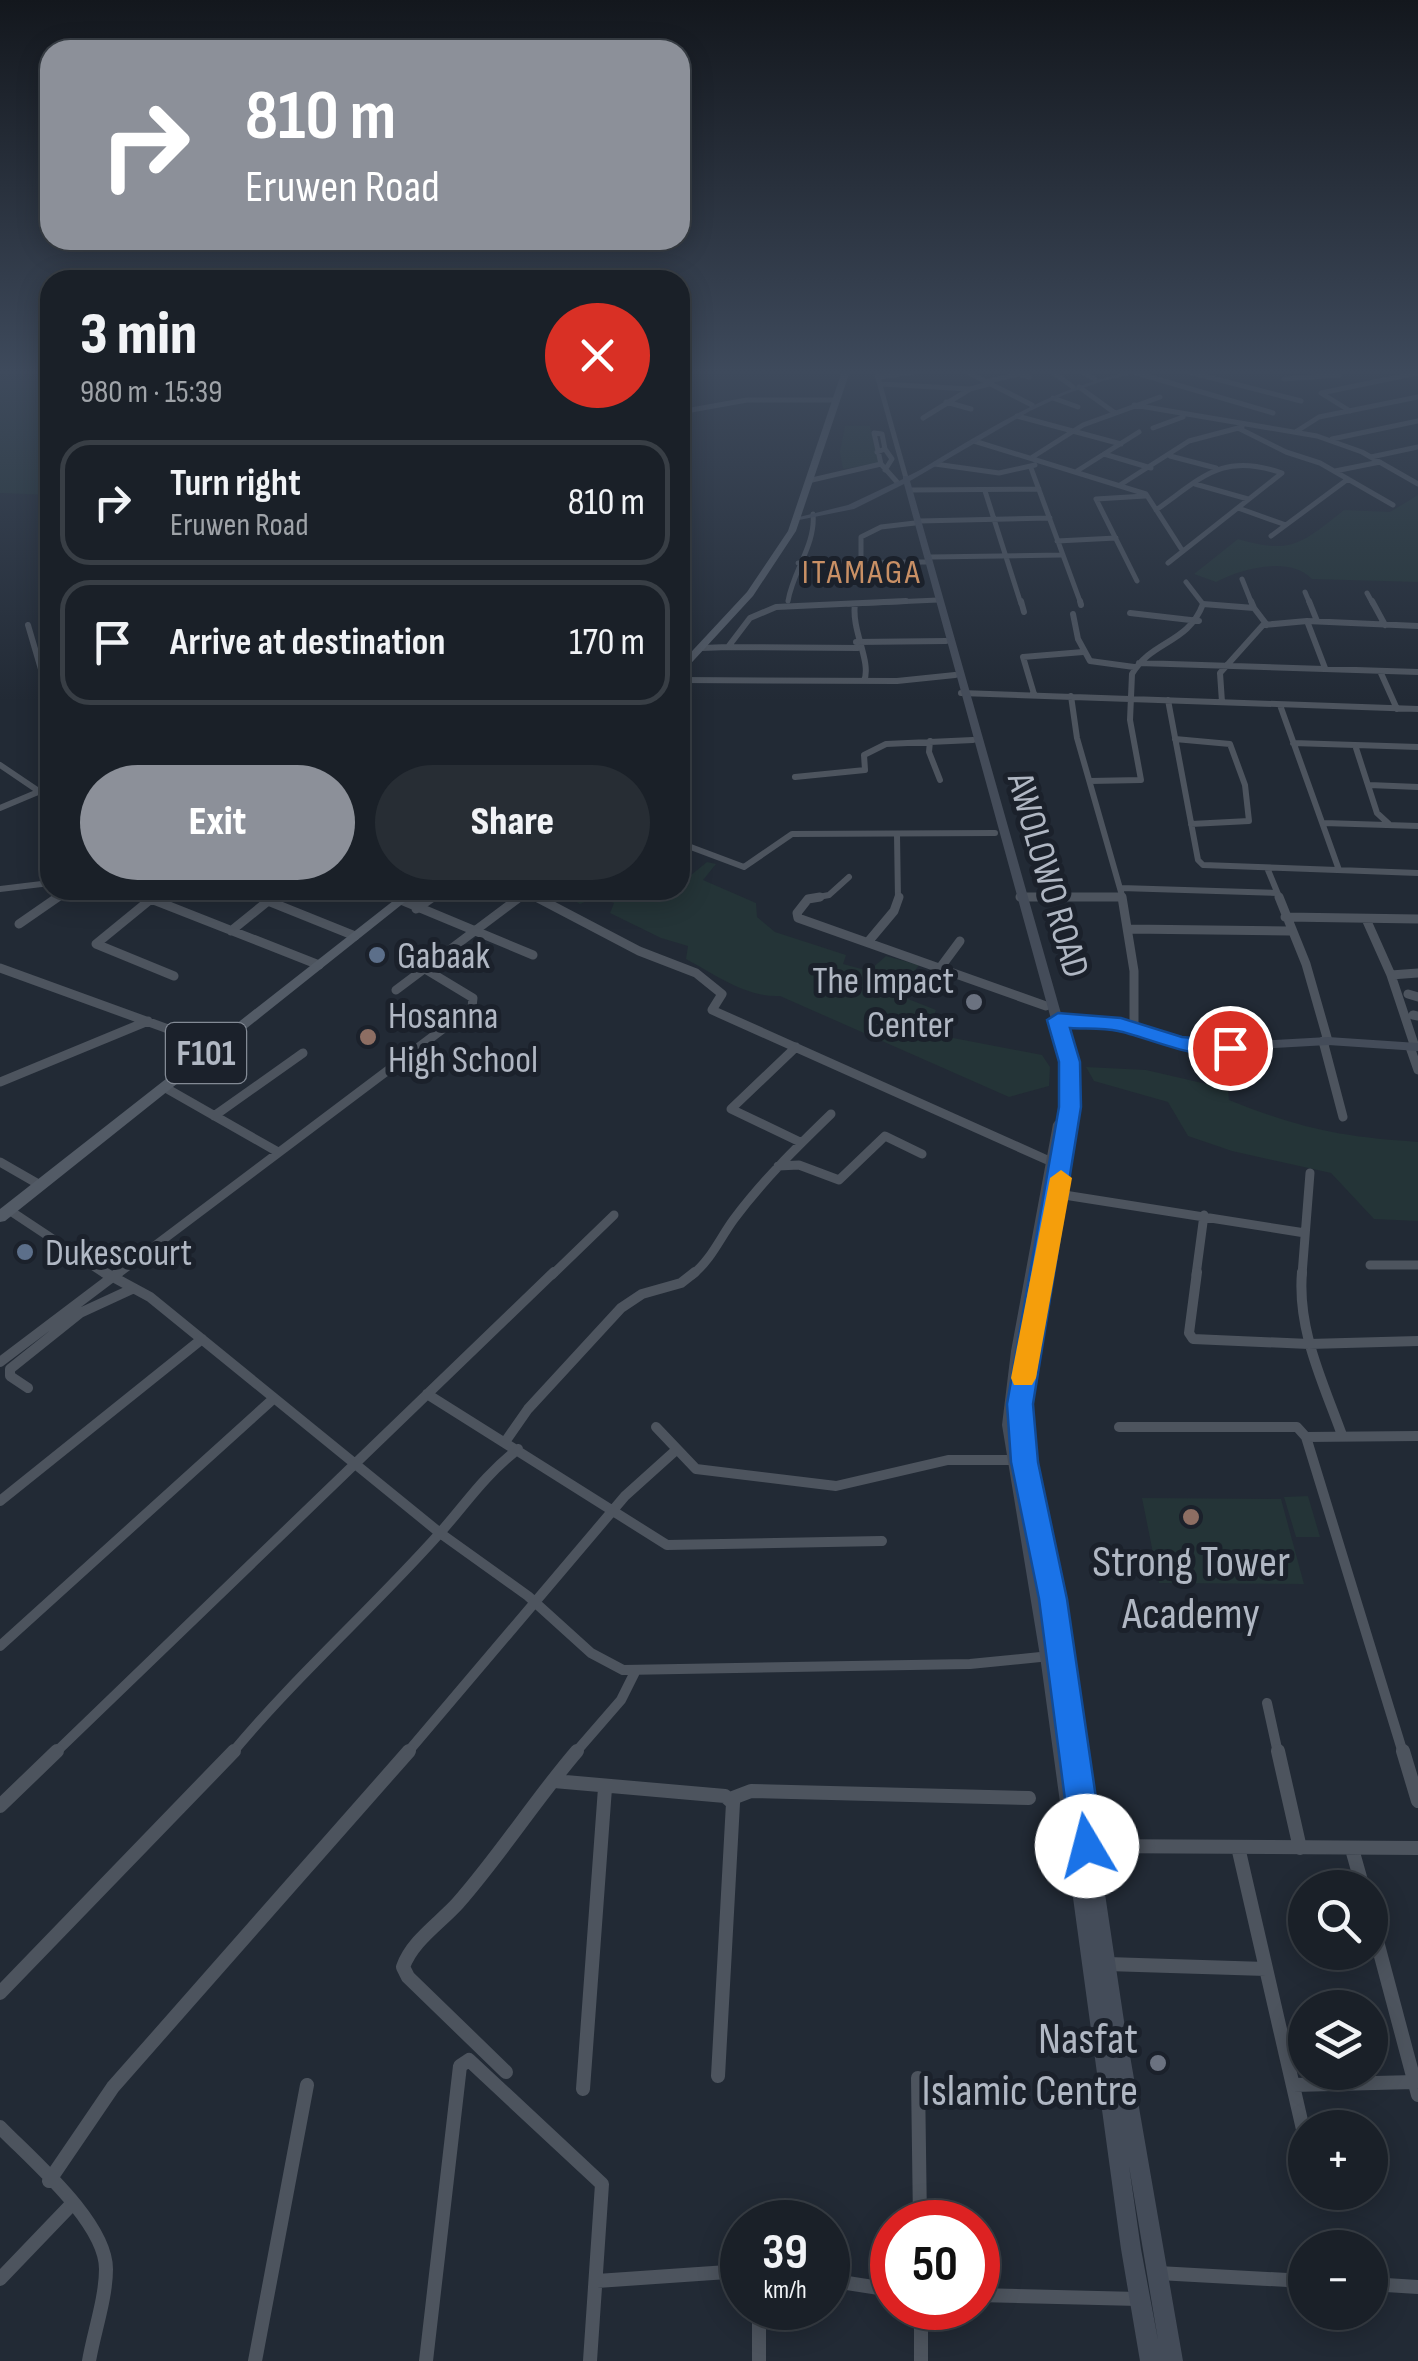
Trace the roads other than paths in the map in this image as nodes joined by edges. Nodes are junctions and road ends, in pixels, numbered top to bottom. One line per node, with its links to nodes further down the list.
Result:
1 (812, 481): 24 (main road)
2 (902, 481): 13 (street)
3 (907, 481): 13 (main road)
4 (907, 481): 13 (main road)
5 (999, 481): 17 (street)
6 (1036, 481): 16 (street)
7 (1107, 481): 15 (street)
8 (1127, 481): 15 (street)
9 (1199, 481): 14 (street)
10 (1271, 481): 20 (street)
11 (1345, 481): 29 (street)
12 (1352, 481): 21 (street)
13 (904, 483): 18 (street); 25 (main road); 28 (main road, AWOLOWO ROAD)
14 (1195, 484): 20 (street); 23 (street)
15 (1120, 485): 19 (street)
16 (1039, 489): 17 (street); 26 (street)
17 (1007, 490): 18 (street)
18 (986, 491): 27 (street)
19 (1147, 496): 23 (street); 31 (street)
20 (1248, 499): 22 (street)
21 (1392, 504)
22 (1238, 508): 29 (street); 33 (street)
23 (1156, 510): 33 (street)
24 (801, 512): 25 (main road); 64 (main road)
25 (813, 513): 38 (street)
26 (1050, 518): 27 (street); 32 (street)
27 (994, 520): 28 (street); 35 (street)
28 (917, 522): 36 (main road, AWOLOWO ROAD); 37 (street)
29 (1286, 525): 30 (street)
30 (1271, 536)
31 (1116, 538): 32 (street); 41 (street)
32 (1057, 541): 34 (street)
33 (1182, 550): 39 (street)
34 (1061, 555): 35 (street); 48 (street)
35 (1006, 556): 36 (street); 51 (street)
36 (928, 560): 37 (street); 45 (main road, AWOLOWO ROAD); 76 (main road, AWOLOWO ROAD)
37 (861, 561): 38 (street)
38 (798, 563): 46 (street)
39 (1168, 563)
40 (1242, 579): 50 (street)
41 (1137, 582)
42 (1186, 582): 49 (street)
43 (1305, 592): 56 (street)
44 (1367, 592): 59 (street)
45 (938, 600): 47 (street); 61 (main road, AWOLOWO ROAD)
46 (788, 601)
47 (856, 604): 62 (street); 63 (street)
48 (1081, 604)
49 (1203, 604): 50 (street); 54 (street)
50 (1254, 608): 58 (street)
51 (1024, 612)
52 (1130, 613): 54 (street)
53 (1073, 614): 65 (street)
54 (1199, 620): 67 (street)
55 (1307, 621): 56 (street); 58 (street); 69 (street)
56 (1317, 621): 59 (street)
57 (28, 625): 68 (street)
58 (1267, 625): 70 (street)
59 (1385, 625): 60 (street)
60 (1418, 626)
61 (946, 641): 62 (street); 73 (main road, AWOLOWO ROAD)
62 (857, 645): 63 (street); 75 (street)
63 (728, 647): 64 (street)
64 (702, 648): 66 (main road)
65 (1084, 652): 67 (street); 77 (street)
66 (690, 660)
67 (1136, 665): 70 (street); 79 (street)
68 (40, 666)
69 (1325, 668): 70 (street); 71 (street)
70 (1223, 669): 81 (street)
71 (1380, 671): 72 (street); 83 (street)
72 (1418, 672)
73 (956, 675): 75 (street); 76 (main road, AWOLOWO ROAD)
74 (690, 680): 75 (street)
75 (864, 680)
76 (964, 693): 77 (street); 86 (main road, AWOLOWO ROAD); 114 (main road, AWOLOWO ROAD)
77 (1034, 694): 78 (street)
78 (1072, 696): 79 (street); 94 (street)
79 (1128, 698): 80 (street); 94 (street)
80 (1168, 700): 81 (street); 85 (street)
81 (1222, 702): 82 (street)
82 (1280, 705): 83 (street); 88 (street)
83 (1397, 708): 84 (street)
84 (1418, 709)
85 (1176, 739): 101 (street); 101 (street)
86 (973, 740): 87 (street); 103 (main road, AWOLOWO ROAD)
87 (930, 741): 92 (street); 93 (street)
88 (1294, 743): 90 (street); 100 (street)
89 (1418, 747): 90 (street)
90 (1356, 748): 95 (street)
91 (0, 765): 97 (street)
92 (795, 777)
93 (940, 780)
94 (1090, 782): 112 (street)
95 (1369, 785): 96 (street); 99 (street)
96 (1418, 787)
97 (40, 792): 98 (street)
98 (0, 808)
99 (1377, 821): 100 (street); 102 (street)
100 (1324, 823): 107 (street)
101 (1192, 824): 106 (street)
102 (1418, 826)
103 (995, 834): 104 (street); 146 (main road, AWOLOWO ROAD)
104 (897, 835): 105 (street); 134 (street)
105 (690, 847)
106 (1268, 870): 107 (street); 113 (street)
107 (1339, 870): 108 (street)
108 (1418, 873)
109 (849, 876): 134 (street)
110 (40, 885): 111 (street)
111 (0, 888)
112 (1122, 893): 113 (street); 114 (street); 129 (street)
113 (1277, 893): 124 (street)
114 (1020, 896): 148 (main road, AWOLOWO ROAD)
115 (53, 900): 127 (street)
116 (150, 900): 142 (street)
117 (154, 900): 130 (street)
118 (268, 900): 130 (street); 132 (street)
119 (401, 900): 123 (street); 132 (main road, F101)
120 (428, 900): 123 (street)
121 (515, 900): 128 (street)
122 (544, 900): 152 (street)
123 (416, 909): 128 (street)
124 (1285, 917): 125 (street); 131 (street)
125 (1366, 918): 126 (street); 141 (street)
126 (1418, 919)
127 (19, 924)
128 (474, 929): 135 (street); 138 (street)
129 (1129, 929): 131 (street); 149 (street)
130 (231, 931): 136 (street)
131 (1290, 931): 150 (street)
132 (355, 936): 136 (main road, F101)
133 (960, 941): 139 (street)
134 (868, 942): 139 (street)
135 (533, 955)
136 (318, 966): 151 (main road, F101)
137 (0, 968): 147 (street)
138 (425, 968): 143 (street); 165 (street)
139 (940, 968): 146 (street)
140 (1418, 974): 141 (street)
141 (1392, 975): 153 (street)
142 (174, 976)
143 (396, 990)
144 (1408, 994): 145 (street)
145 (1418, 996)
146 (1046, 1006): 156 (main road, AWOLOWO ROAD)
147 (148, 1020): 151 (street); 159 (street)
148 (1058, 1020): 149 (main road); 156 (main road, AWOLOWO ROAD)
149 (1134, 1027): 154 (main road)
150 (1326, 1041): 153 (main road); 154 (main road); 163 (street)
151 (214, 1046): 160 (main road, F101)
152 (796, 1047): 164 (street); 168 (street)
153 (1414, 1047): 157 (street)
154 (1230, 1048): 158 (street)
155 (303, 1053): 162 (street)
156 (1067, 1066): 168 (main road, AWOLOWO ROAD); 172 (main road, AWOLOWO ROAD)
157 (1418, 1070)
158 (1240, 1079)
159 (0, 1082)
160 (164, 1087): 162 (street); 171 (main road, F101)
161 (832, 1114): 164 (street)
162 (214, 1116): 165 (street)
163 (1343, 1117)
164 (800, 1142): 169 (street)
165 (278, 1152): 179 (street)
166 (922, 1154): 169 (street)
167 (0, 1162): 171 (street)
168 (1054, 1163): 196 (main road, AWOLOWO ROAD)
169 (778, 1166): 193 (street)
170 (1310, 1173): 176 (street)
171 (40, 1186): 173 (main road, F101)
172 (1058, 1194): 175 (street); 204 (main road, AWOLOWO ROAD)
173 (4, 1214): 179 (street)
174 (614, 1215): 186 (street)
175 (1204, 1215): 176 (street); 183 (street)
176 (1305, 1233): 183 (street)
177 (1370, 1265): 178 (street)
178 (1418, 1266)
179 (112, 1278): 180 (street); 184 (street)
180 (132, 1289): 181 (street); 185 (street)
181 (202, 1339): 187 (street); 198 (street)
182 (1418, 1340): 183 (street)
183 (1309, 1344): 191 (street)
184 (0, 1362)
185 (28, 1388)
186 (427, 1394): 193 (street); 197 (street)
187 (272, 1400): 197 (street); 203 (street)
188 (656, 1427): 195 (street)
189 (1119, 1427): 190 (street)
190 (1306, 1436): 191 (street); 211 (street)
191 (1342, 1436): 192 (street)
192 (1418, 1437)
193 (505, 1442): 194 (street)
194 (518, 1450): 199 (street); 200 (street)
195 (675, 1451): 196 (street); 199 (street)
196 (1014, 1460): 204 (main road, AWOLOWO ROAD)
197 (354, 1464): 200 (street); 212 (street)
198 (0, 1501)
199 (612, 1512): 201 (street); 202 (street)
200 (440, 1534): 202 (street); 222 (street)
201 (882, 1541)
202 (536, 1604): 205 (street); 232 (street)
203 (0, 1646)
204 (1054, 1656): 205 (street); 213 (main road, AWOLOWO ROAD)
205 (636, 1670): 207 (street)
206 (1267, 1704): 215 (street)
207 (554, 1781): 208 (street); 224 (street)
208 (605, 1788): 209 (street); 230 (street)
209 (730, 1798): 210 (street); 225 (street)
210 (1030, 1798)
211 (1418, 1800)
212 (0, 1806)
213 (1081, 1846): 214 (street); 219 (main road, AWOLOWO ROAD); 243 (main road, AWOLOWO ROAD)
214 (1238, 1847): 215 (street); 220 (street)
215 (1300, 1848): 217 (street)
216 (1418, 1848): 217 (street)
217 (1352, 1849): 218 (street)
218 (1357, 1870)
219 (1107, 1964): 220 (street); 235 (main road, AWOLOWO ROAD)
220 (1266, 1969): 223 (street)
221 (1384, 1970): 229 (street)
222 (0, 1992)
223 (1288, 2067)
224 (506, 2072)
225 (718, 2076)
226 (918, 2078): 233 (street)
227 (307, 2085): 247 (street)
228 (1388, 2087): 229 (street)
229 (1416, 2088)
230 (583, 2089)
231 (0, 2128): 232 (street)
232 (50, 2181): 234 (street)
233 (920, 2200)
234 (71, 2205): 237 (street); 246 (street)
235 (1155, 2272): 238 (street); 253 (main road, AWOLOWO ROAD)
236 (720, 2273): 239 (street)
237 (0, 2279)
238 (1288, 2280)
239 (597, 2281): 248 (street); 249 (street)
240 (1388, 2285): 241 (street)
241 (1418, 2287)
242 (1000, 2297): 243 (street)
243 (1139, 2300): 252 (main road, AWOLOWO ROAD)
244 (759, 2330): 250 (street)
245 (921, 2330): 251 (street)
246 (89, 2361)
247 (256, 2361)
248 (426, 2361)
249 (590, 2361)
250 (759, 2361)
251 (921, 2361)
252 (1151, 2361)
253 (1172, 2361)

